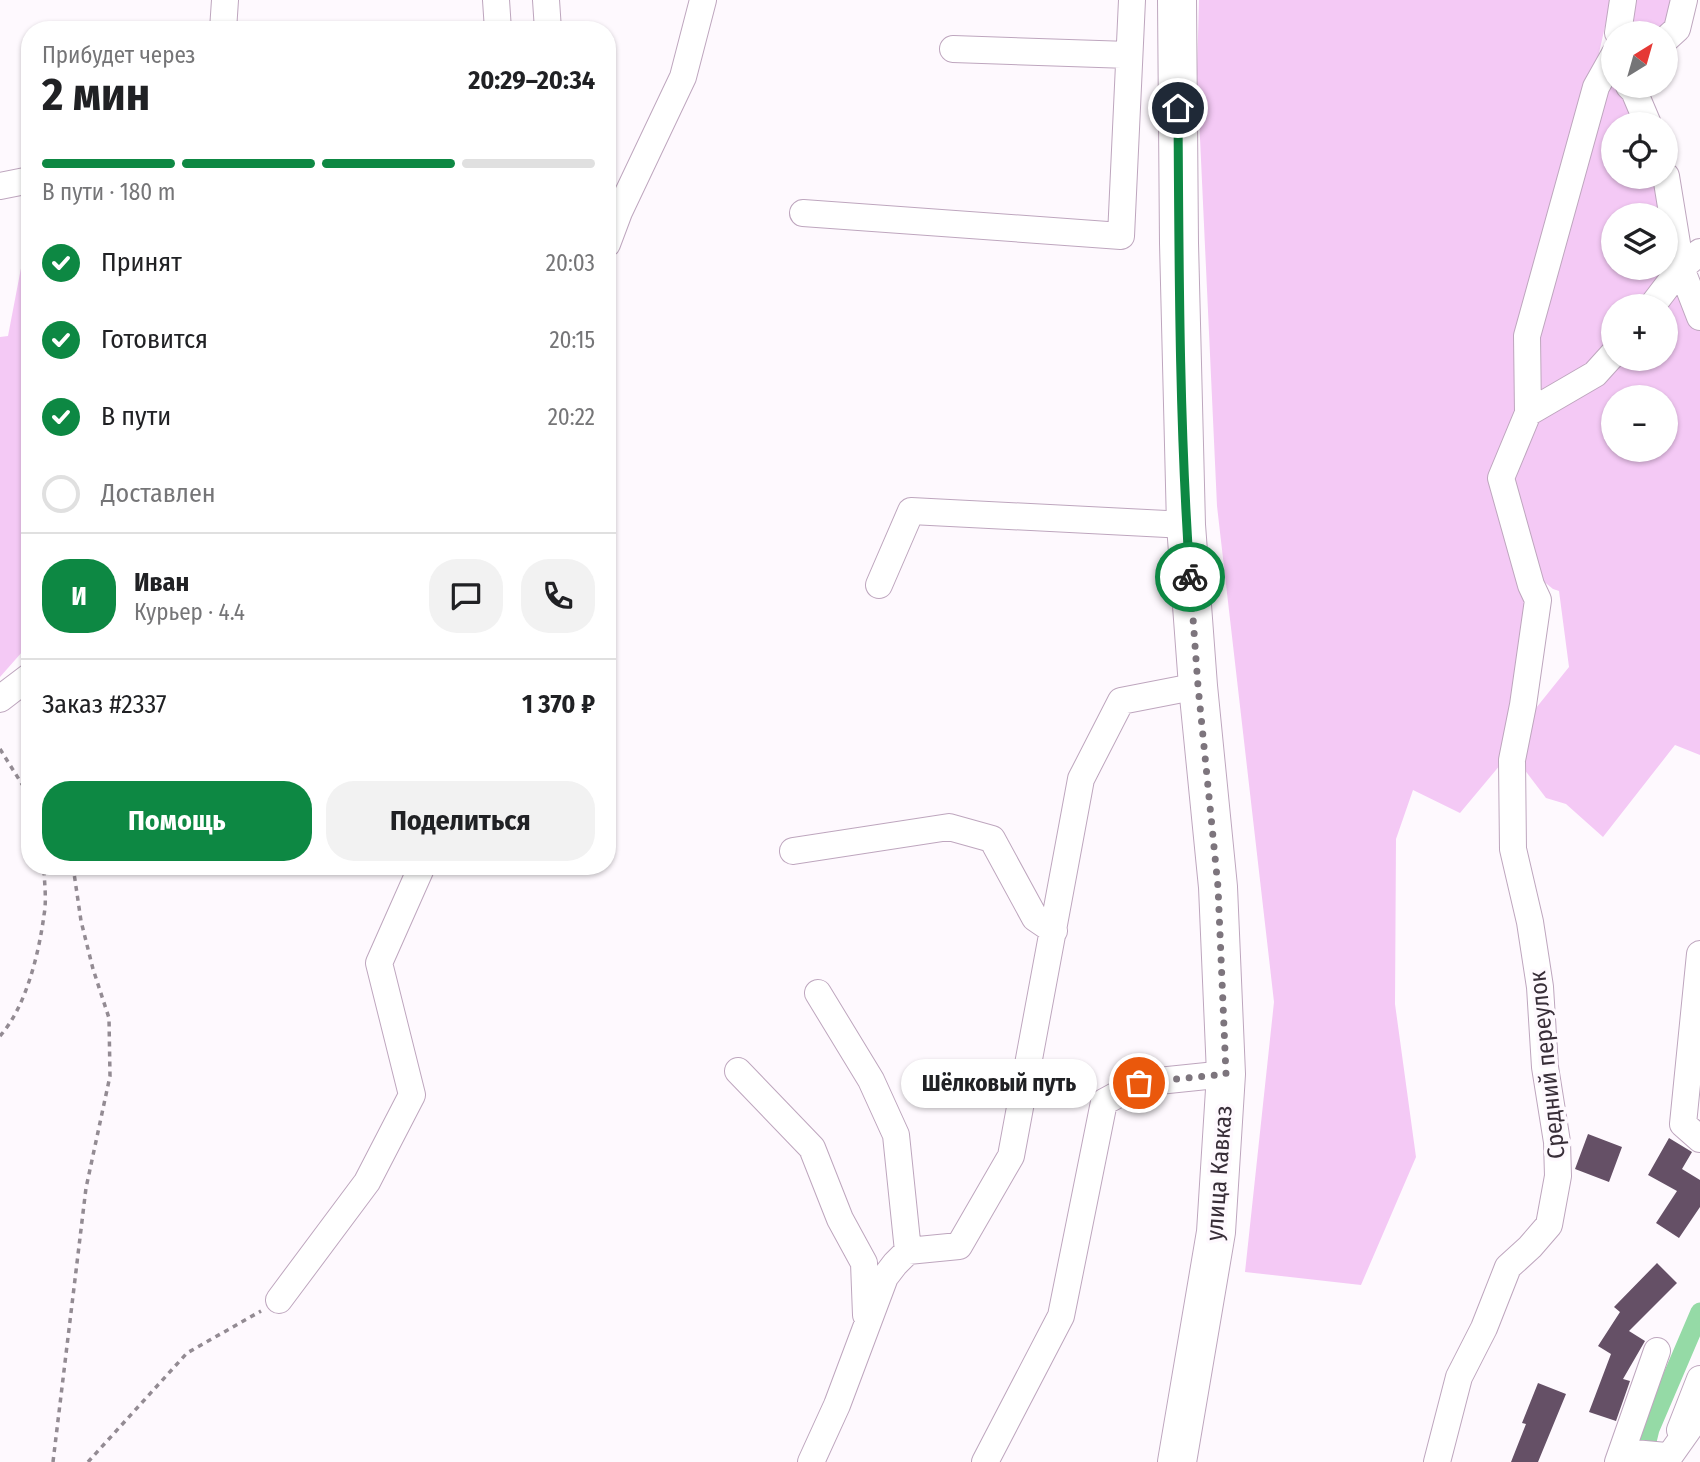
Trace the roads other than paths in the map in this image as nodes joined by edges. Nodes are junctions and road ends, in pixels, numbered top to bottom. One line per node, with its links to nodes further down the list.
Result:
1 (225, 0): 9 (street)
2 (496, 0): 10 (street)
3 (546, 0): 11 (street)
4 (703, 0): 21 (street)
5 (1132, 0): 15 (street)
6 (1177, 0): 27 (highway, улица Кавказ)
7 (1623, 0): 12 (street)
8 (1684, 0): 13 (street)
9 (224, 21)
10 (497, 21)
11 (547, 21)
12 (1620, 21)
13 (1678, 25)
14 (953, 49): 15 (street)
15 (1129, 55): 20 (street)
16 (1601, 80): 26 (street)
17 (21, 182): 18 (street)
18 (0, 186)
19 (1670, 189): 22 (street)
20 (803, 213)
21 (616, 220)
22 (1691, 260): 23 (street); 24 (street)
23 (1662, 294)
24 (1700, 317)
25 (1601, 367): 26 (street)
26 (1528, 413): 51 (street, Средний переулок)
27 (1186, 526): 28 (street); 30 (highway, улица Кавказ)
28 (879, 585)
29 (21, 683): 31 (street)
30 (1198, 686): 34 (street); 38 (highway, улица Кавказ)
31 (0, 699)
32 (793, 851): 34 (street)
33 (418, 875): 41 (street)
34 (1054, 931): 40 (street)
35 (1700, 954): 39 (street)
36 (817, 993): 40 (street)
37 (738, 1071): 42 (street)
38 (1226, 1074): 49 (street); 50 (highway, улица Кавказ)
39 (1700, 1139)
40 (908, 1251): 42 (street)
41 (279, 1300)
42 (867, 1327): 48 (street)
43 (1657, 1351): 46 (street)
44 (1700, 1379): 47 (street)
45 (1700, 1413): 47 (street)
46 (1624, 1456): 47 (street)
47 (1669, 1458)
48 (811, 1462)
49 (985, 1462)
50 (1177, 1462)
51 (1437, 1462)

